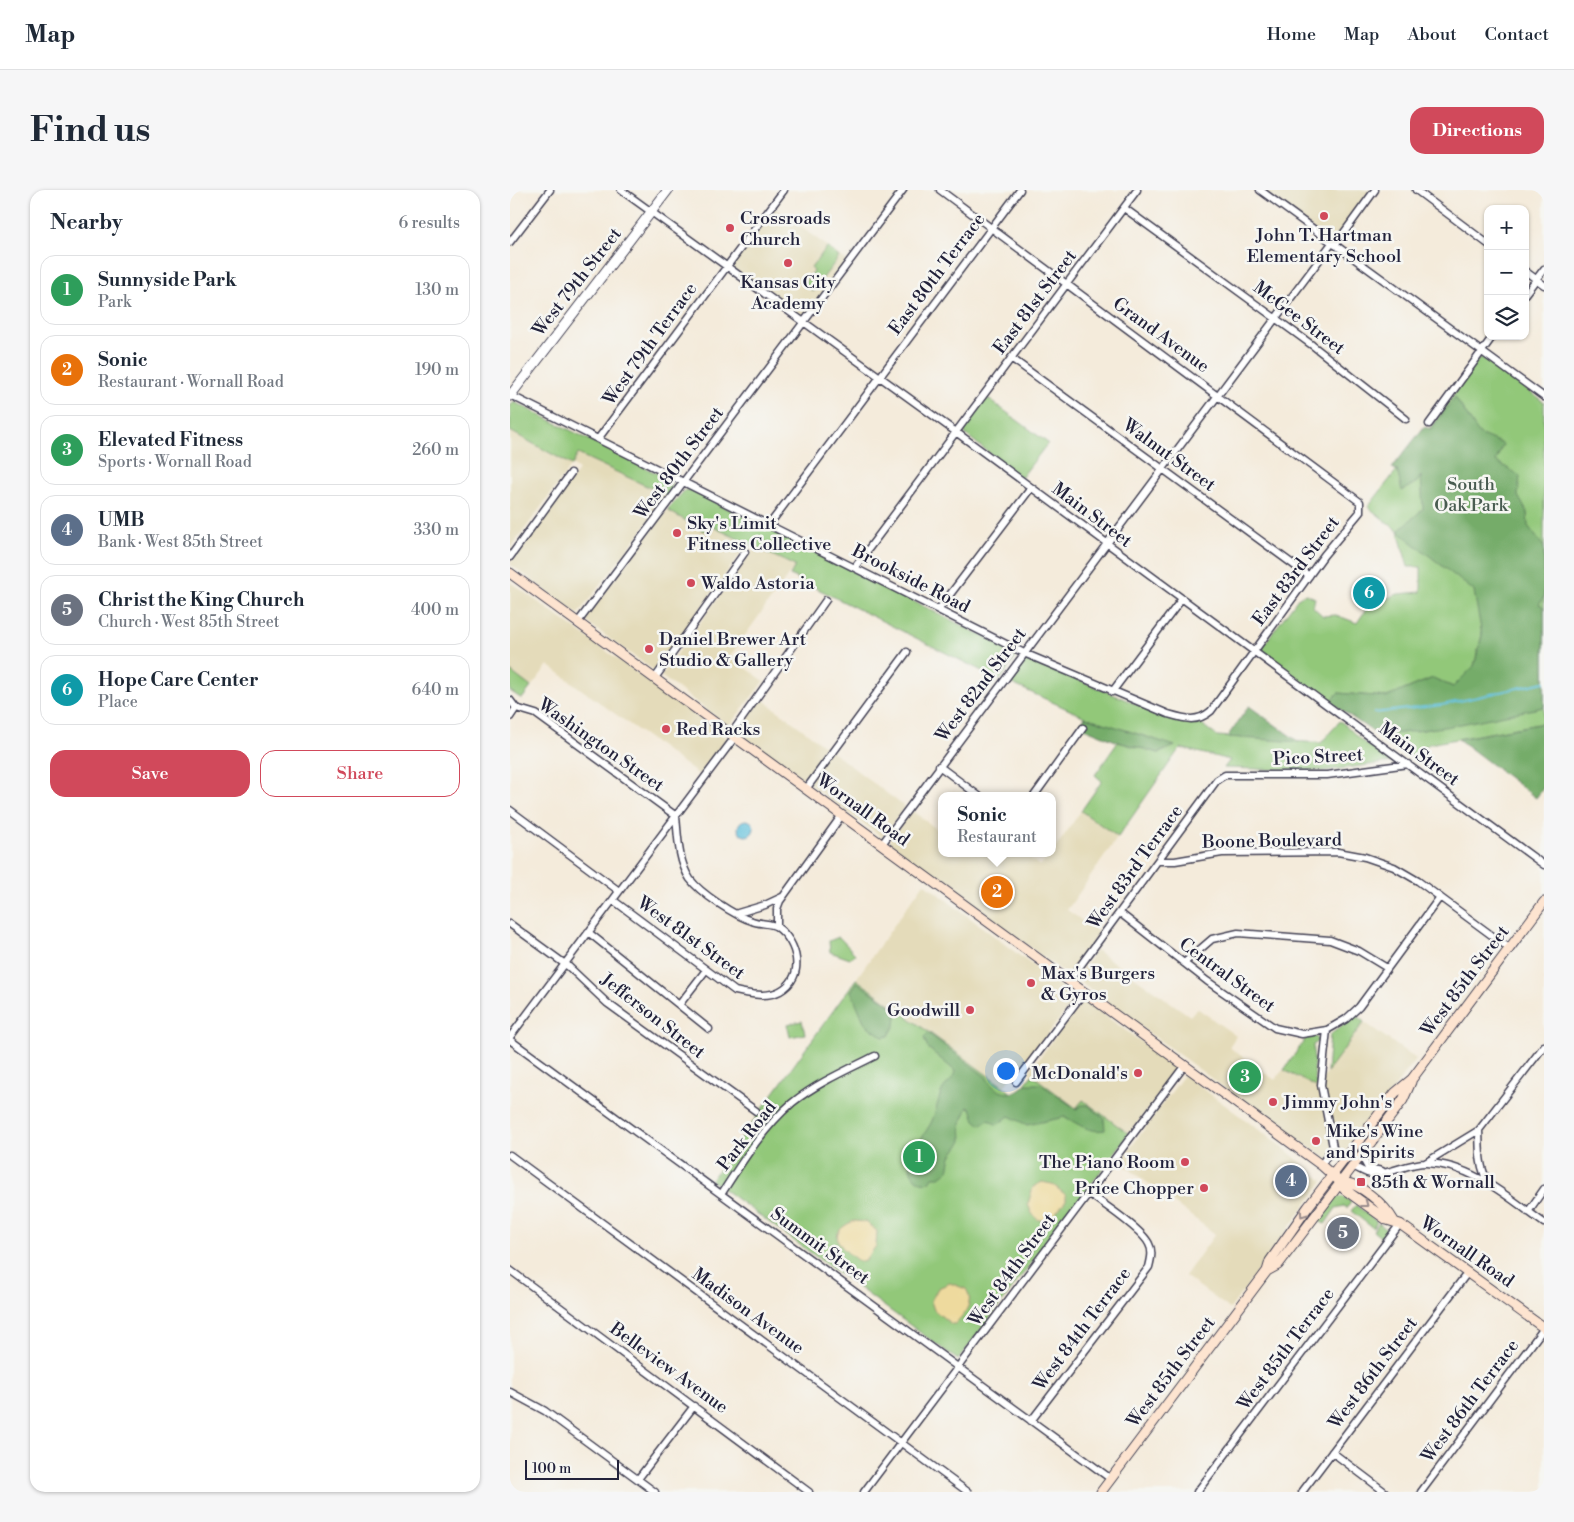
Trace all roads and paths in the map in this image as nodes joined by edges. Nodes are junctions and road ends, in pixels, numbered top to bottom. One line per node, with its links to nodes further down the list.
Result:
1 (550, 190): 16 (street)
2 (621, 190): 13 (street, Main Street)
3 (668, 190): 13 (street, West 79th Street)
4 (784, 190): 18 (street, West 79th Terrace)
5 (903, 190): 26 (street, West 80th Street)
6 (940, 190): 14 (street, Grand Avenue)
7 (1020, 190): 14 (street, East 80th Terrace)
8 (1137, 190): 12 (street, East 81st Street)
9 (1260, 190): 17 (street)
10 (1375, 190): 17 (street, West 82nd Street)
11 (1416, 190): 15 (street)
12 (1124, 208): 22 (street, East 81st Street); 25 (street, McGee Street)
13 (651, 213): 18 (street, Main Street); 31 (street, West 79th Street)
14 (991, 228): 22 (street, Grand Avenue); 30 (street, East 80th Terrace)
15 (1484, 241)
16 (510, 242)
17 (1334, 244): 25 (street, West 82nd Street); 28 (street)
18 (726, 266): 26 (street, Main Street); 37 (street, West 79th Terrace)
19 (1544, 269): 21 (street)
20 (1529, 274): 21 (street)
21 (1536, 279): 23 (street); 24 (street)
22 (1067, 284): 29 (street, East 81st Street); 32 (street, Grand Avenue)
23 (1544, 285)
24 (1529, 289)
25 (1275, 319): 32 (street, West 82nd Street); 34 (street, McGee Street)
26 (804, 322): 30 (street, Main Street); 40 (street, West 80th Street)
27 (1490, 340): 28 (street)
28 (1482, 351): 33 (street); 35 (street)
29 (1011, 358): 36 (street, East 81st Street); 38 (street, Walnut Street)
30 (878, 376): 36 (street, Main Street); 43 (street, East 80th Terrace)
31 (510, 395): 37 (street, Brookside Road)
32 (1218, 395): 38 (street, West 82nd Street); 42 (street, Grand Avenue)
33 (1544, 397)
34 (1406, 419)
35 (1429, 424)
36 (956, 432): 41 (street, Main Street); 47 (street)
37 (598, 440): 40 (street, Brookside Road)
38 (1162, 469): 44 (street, West 82nd Street); 49 (street, Walnut Street)
39 (571, 473): 46 (street)
40 (682, 482): 43 (street, Brookside Road); 53 (street, West 80th Street)
41 (1031, 488): 44 (street, Main Street); 52 (street)
42 (1361, 507): 49 (street, East 83rd Street)
43 (769, 525): 47 (street, Brookside Road)
44 (1106, 544): 51 (street, Main Street); 56 (street, West 82nd Street)
45 (745, 552): 57 (street)
46 (510, 557)
47 (854, 567): 52 (street, Brookside Road)
48 (510, 572): 53 (main road, Wornall Road)
49 (1309, 576): 55 (street, East 83rd Street)
50 (826, 600): 64 (street, West 81st Street)
51 (1181, 600): 55 (street, Main Street); 58 (street)
52 (939, 609): 56 (street, Brookside Road)
53 (578, 622): 57 (main road, Wornall Road)
54 (907, 652): 68 (street)
55 (1254, 652): 62 (street, East 83rd Street); 65 (street, Main Street)
56 (1024, 653): 58 (street, Brookside Road); 66 (street, West 82nd Street)
57 (655, 678): 64 (main road, Wornall Road)
58 (1112, 692): 62 (street, Brookside Road)
59 (510, 700): 60 (street, Washington Street)
60 (516, 708): 61 (street); 73 (street, Washington Street)
61 (510, 717)
62 (1198, 720)
63 (1083, 728): 70 (street)
64 (733, 735): 68 (main road, Wornall Road); 73 (street, West 81st Street)
65 (1408, 764): 67 (street, Pico Street); 76 (street, Main Street)
66 (939, 766): 69 (street); 74 (street, West 82nd Street)
67 (1228, 774): 75 (street, West 83rd Terrace)
68 (806, 789): 72 (main road, Wornall Road)
69 (974, 792)
70 (1037, 792)
71 (510, 810): 77 (street)
72 (842, 815): 74 (main road, Wornall Road); 78 (street)
73 (676, 816): 77 (street, West 81st Street); 82 (street)
74 (882, 844): 92 (main road, Wornall Road)
75 (1158, 862): 79 (street, Boone Boulevard); 83 (street, West 83rd Terrace)
76 (1544, 865)
77 (619, 891): 80 (street, West 81st Street)
78 (783, 896): 82 (street); 85 (street)
79 (1440, 897): 87 (street, Boone Boulevard); 90 (street)
80 (613, 900): 86 (street, West 81st Street); 91 (street, West 81st Street)
81 (1544, 902): 87 (main road, West 85th Street)
82 (738, 913): 85 (street)
83 (1120, 913): 88 (street, Central Street); 92 (street, West 83rd Terrace)
84 (510, 924): 89 (street, Jefferson Street)
85 (777, 926): 91 (street, West 81st Street)
86 (588, 932): 89 (street, West 81st Street); 94 (street)
87 (1510, 948): 101 (main road, West 85th Street)
88 (1184, 963): 90 (street); 96 (street, Central Street)
89 (565, 964): 97 (street, West 81st Street); 103 (street, Jefferson Street)
90 (1388, 968): 96 (street)
91 (706, 970): 94 (street)
92 (1069, 981): 93 (main road, Wornall Road)
93 (1084, 992): 100 (main road, Wornall Road); 102 (street)
94 (680, 1005): 95 (street)
95 (709, 1028)
96 (1326, 1030): 108 (street)
97 (510, 1038): 115 (street, Summit Street)
98 (1544, 1046): 104 (street)
99 (875, 1056): 115 (street, Park Road)
100 (1185, 1065): 108 (main road, Wornall Road); 116 (street, West 84th Street)
101 (1412, 1079): 106 (main road, West 85th Street); 111 (main road, West 85th Street)
102 (1016, 1082)
103 (756, 1111)
104 (1479, 1130): 107 (street); 113 (street)
105 (510, 1155): 128 (street, Madison Avenue)
106 (1361, 1155): 109 (main road, West 85th Street); 110 (street)
107 (1425, 1163): 110 (street); 113 (street)
108 (1321, 1165): 111 (main road, Wornall Road)
109 (1352, 1166): 110 (street); 112 (main road, West 85th Street)
110 (1382, 1171)
111 (1332, 1175): 112 (main road, Wornall Road); 121 (main road, West 85th Street, one-way to 121)
112 (1340, 1182): 118 (main road, Wornall Road); 121 (main road, West 85th Street)
113 (1488, 1183): 117 (street)
114 (1544, 1188): 117 (street)
115 (722, 1193): 124 (street, Summit Street)
116 (1088, 1193): 124 (street, West 84th Street); 127 (street, West 84th Terrace)
117 (1528, 1212): 119 (street)
118 (1397, 1223): 122 (main road, Wornall Road); 137 (street, West 85th Terrace)
119 (1544, 1224)
120 (510, 1270): 126 (street, Belleview Avenue)
121 (1267, 1271): 131 (main road, West 85th Street)
122 (1468, 1272): 123 (main road, Wornall Road); 129 (street, West 86th Street)
123 (1544, 1328): 140 (street, West 86th Terrace)
124 (959, 1368): 127 (street, Summit Street); 128 (street, West 84th Street)
125 (510, 1392): 130 (street)
126 (694, 1406): 130 (street); 133 (street, Belleview Avenue)
127 (1031, 1421): 131 (street, Summit Street)
128 (901, 1443): 134 (street, West 84th Street); 135 (street, Madison Avenue)
129 (1332, 1452): 138 (street, West 86th Street); 139 (street)
130 (638, 1479): 132 (street)
131 (1111, 1479): 136 (main road, West 85th Street)
132 (655, 1492)
133 (809, 1492)
134 (864, 1492)
135 (968, 1492)
136 (1101, 1492)
137 (1197, 1492)
138 (1302, 1492)
139 (1385, 1492)
140 (1421, 1492)

